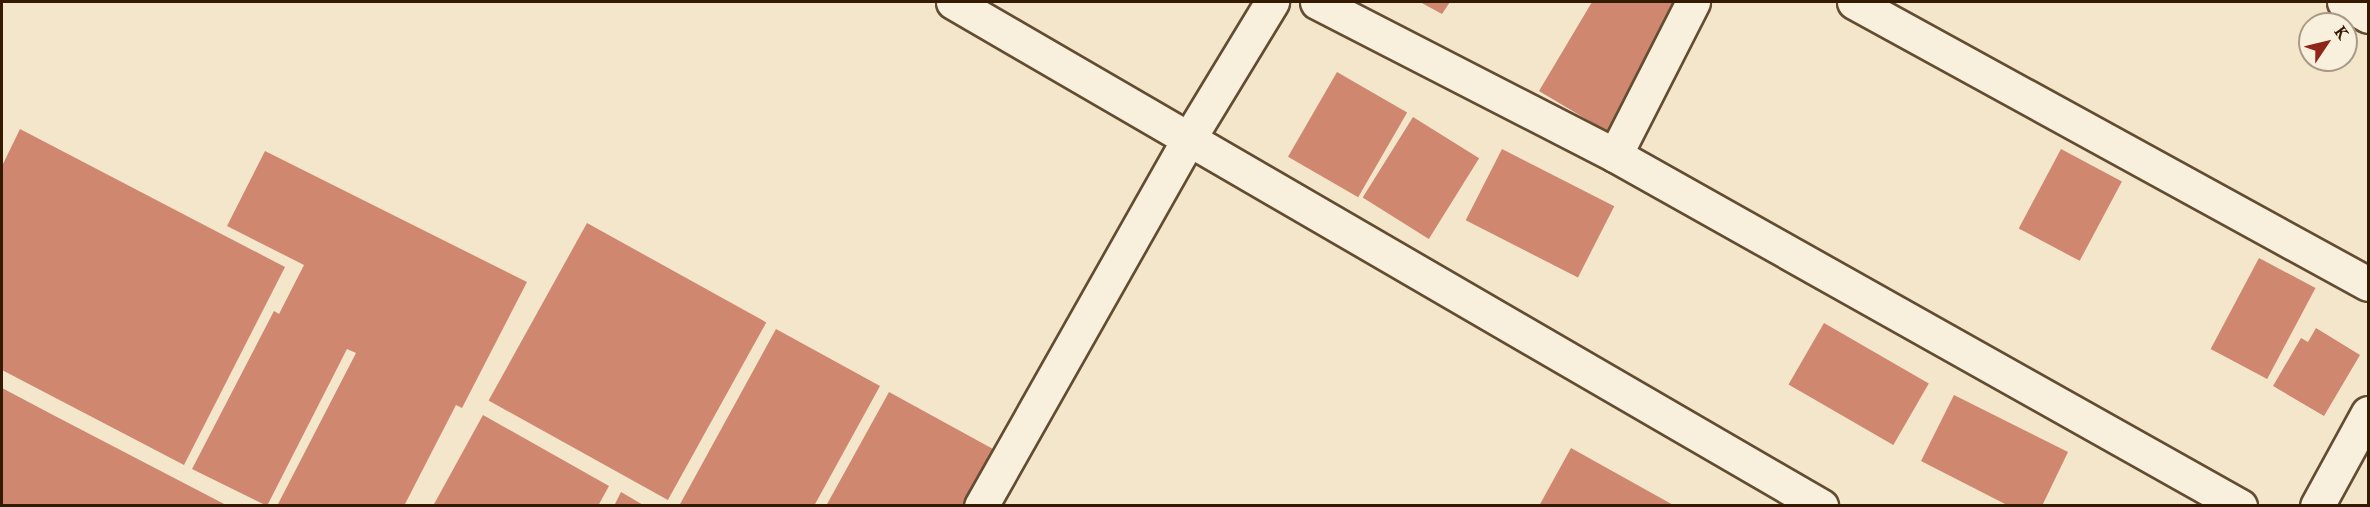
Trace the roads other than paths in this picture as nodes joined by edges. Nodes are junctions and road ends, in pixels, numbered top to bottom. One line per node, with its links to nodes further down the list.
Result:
1 (953, 2): 8 (street)
2 (1272, 2): 8 (street)
3 (1317, 2): 9 (street)
4 (1693, 2): 9 (street)
5 (1854, 2): 10 (street)
6 (2344, 2): 7 (street)
7 (2368, 16)
8 (1188, 140): 12 (street); 13 (street)
9 (1615, 155): 14 (street)
10 (2368, 284)
11 (2368, 413): 15 (street)
12 (981, 506)
13 (1821, 506)
14 (2240, 506)
15 (2317, 506)

